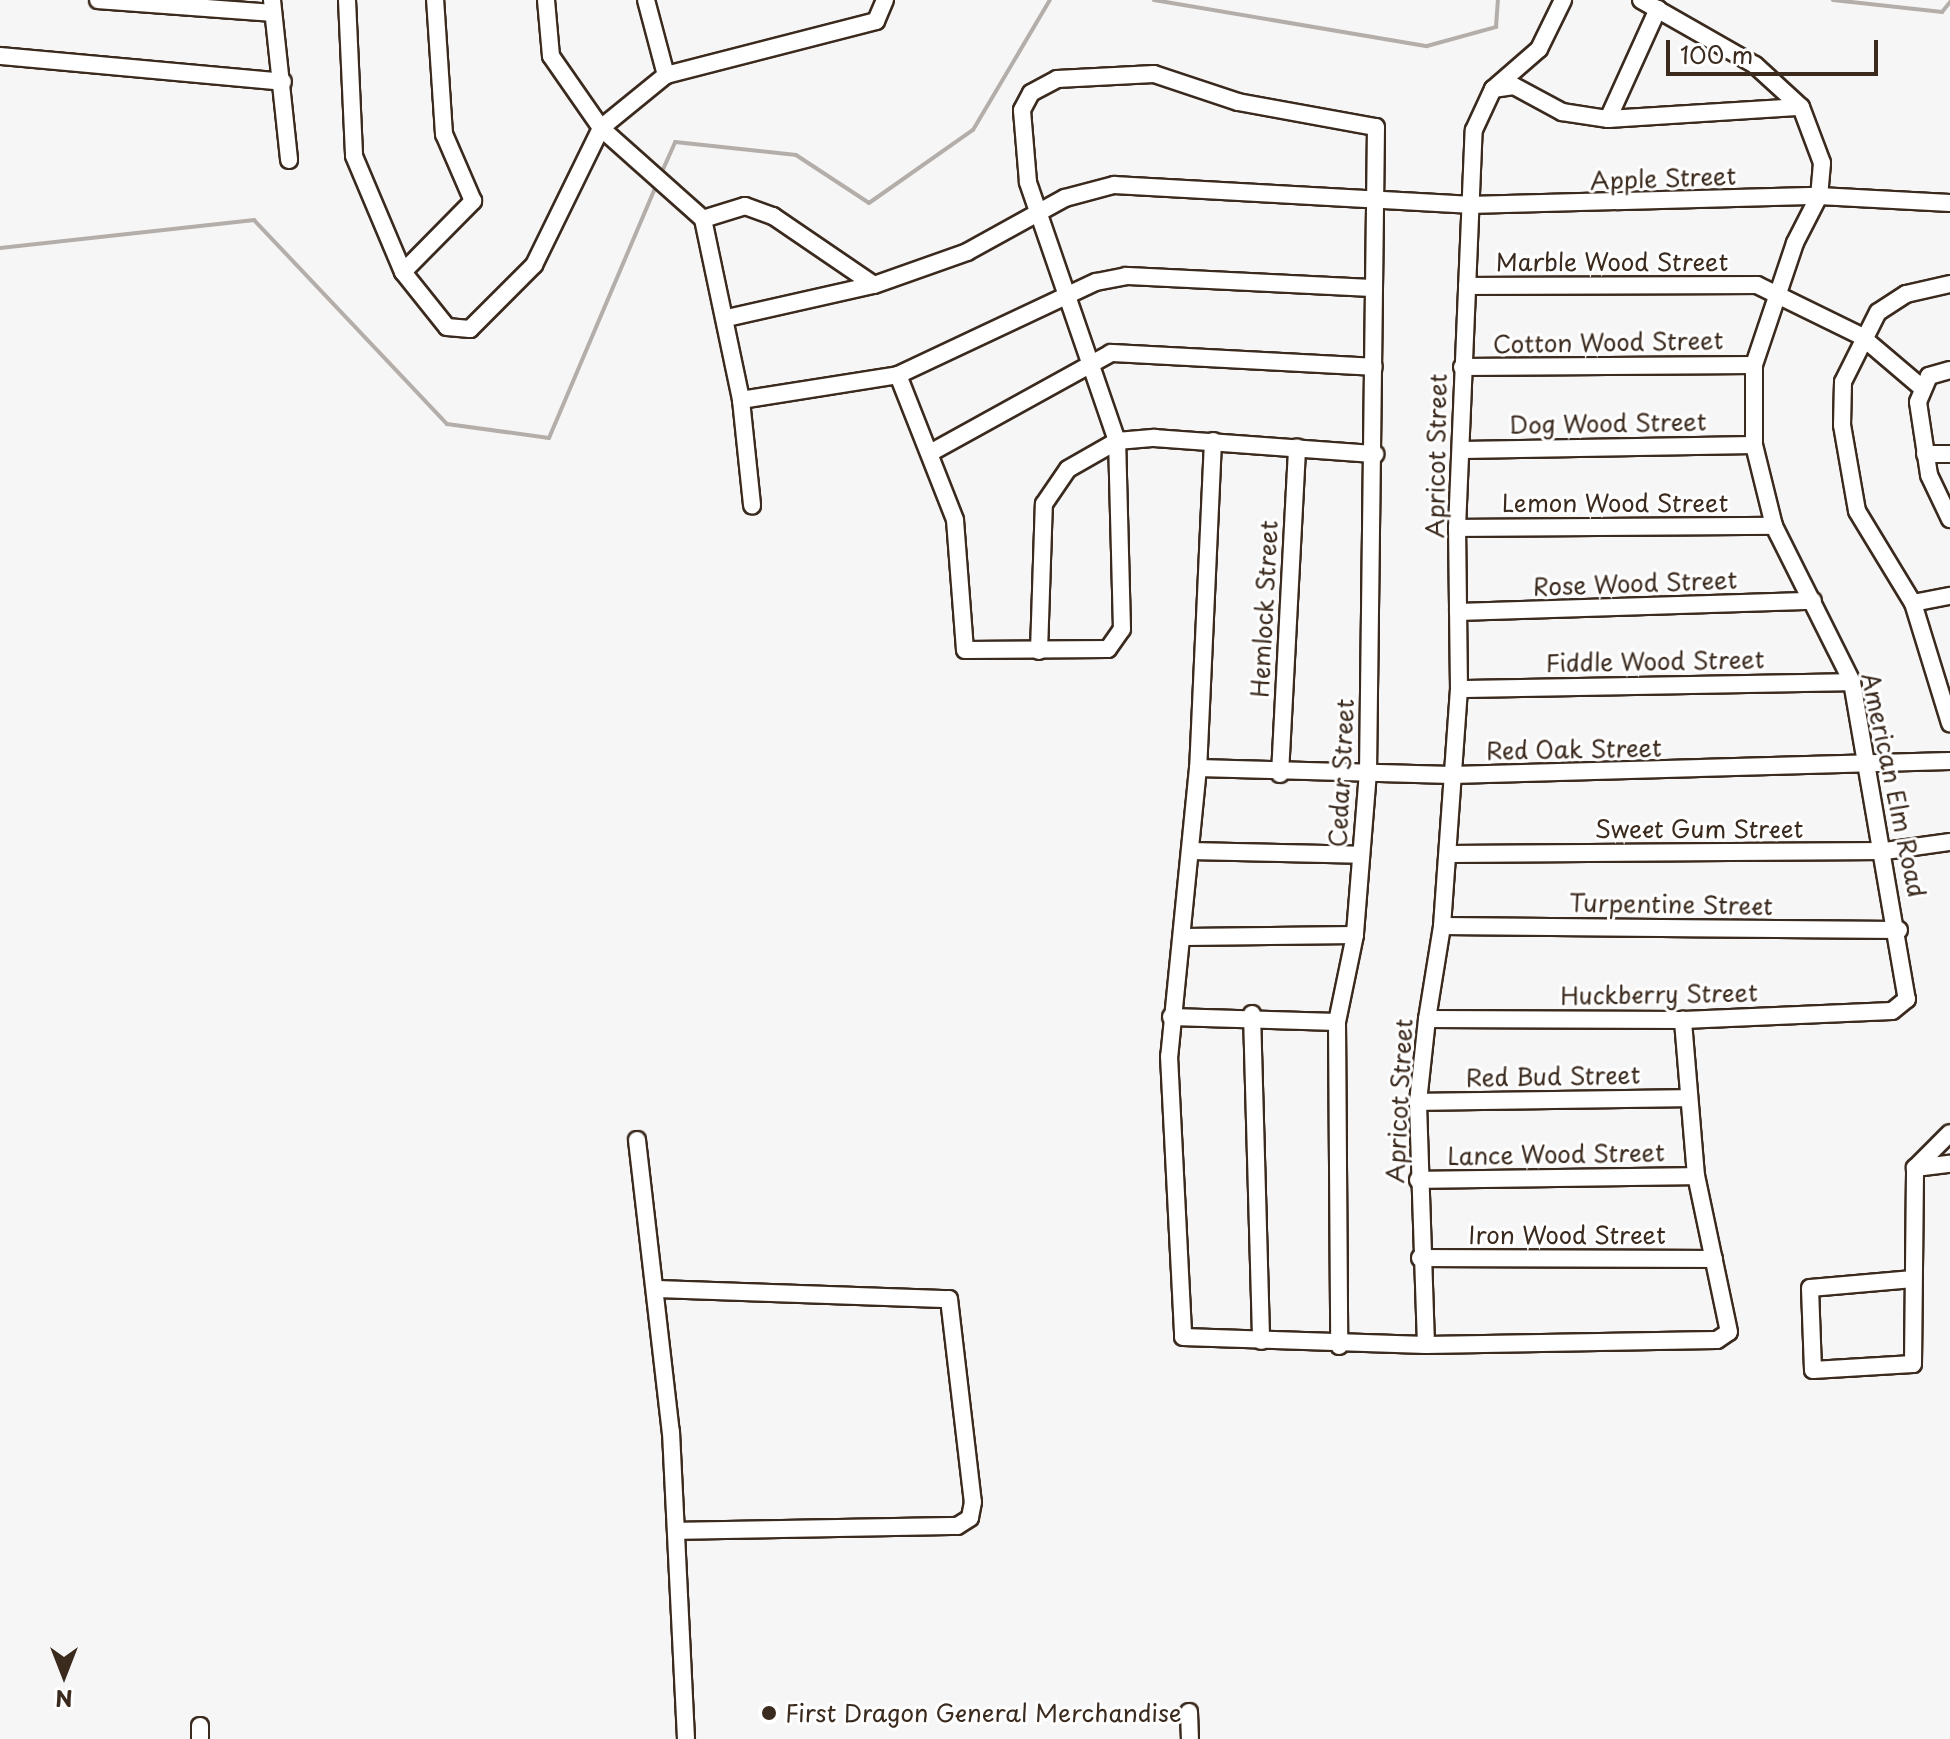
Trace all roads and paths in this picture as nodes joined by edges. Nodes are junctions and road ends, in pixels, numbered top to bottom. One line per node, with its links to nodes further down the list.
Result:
1 (98, 0): 9 (street)
2 (347, 0): 25 (street)
3 (435, 0): 25 (street)
4 (546, 0): 17 (street)
5 (646, 0): 12 (street)
6 (885, 0): 12 (street)
7 (1563, 0): 14 (street)
8 (1641, 0): 10 (street)
9 (273, 6): 13 (street)
10 (1658, 9): 15 (street); 16 (street)
11 (0, 56): 13 (street)
12 (666, 75): 17 (street)
13 (283, 82): 18 (street)
14 (1493, 89): 16 (street); 22 (street, Apricot Street)
15 (1801, 107): 16 (street); 19 (street)
16 (1608, 119)
17 (601, 128): 24 (street); 25 (street)
18 (289, 160)
19 (1819, 196): 21 (street, Apple Street); 22 (street, Apple Street); 30 (street)
20 (1378, 201): 22 (street, Apple Street); 23 (street, Apple Street); 23 (street, Cedar Street); 29 (street, Cedar Street)
21 (1950, 203)
22 (1468, 205): 28 (street, Apricot Street)
23 (1040, 215): 27 (street, Apple Street); 31 (street)
24 (703, 219): 27 (street); 32 (street)
25 (403, 272)
26 (1950, 284): 33 (street)
27 (874, 285): 32 (street, Apple Street)
28 (1467, 286): 30 (street, Marble Wood Street); 37 (street, Apricot Street)
29 (1374, 288): 31 (street); 36 (street, Cedar Street)
30 (1776, 294): 33 (street); 35 (street, American Elm Road)
31 (1066, 295): 34 (street); 39 (street)
32 (727, 318): 41 (street)
33 (1861, 336): 40 (street); 57 (street)
34 (1090, 365): 36 (street); 42 (street); 47 (street)
35 (1754, 365): 37 (street, Cotton Wood Street); 44 (street, American Elm Road)
36 (1374, 367): 48 (street, Cedar Street)
37 (1462, 367): 46 (street, Apricot Street)
38 (1950, 370): 40 (street)
39 (898, 375): 41 (street); 47 (street)
40 (1921, 387): 49 (street)
41 (741, 400): 51 (street)
42 (1117, 441): 43 (street); 59 (street); 59 (street)
43 (1213, 441): 45 (street); 65 (street)
44 (1754, 445): 46 (street, Dog Wood Street); 53 (street, American Elm Road)
45 (1297, 447): 48 (street); 68 (street, Hemlock Street)
46 (1462, 450): 54 (street, Apricot Street)
47 (930, 453): 59 (street)
48 (1375, 454): 67 (street, Cedar Street)
49 (1925, 454): 50 (street); 52 (street)
50 (1950, 454)
51 (752, 505)
52 (1950, 519)
53 (1774, 526): 54 (street, Lemon Wood Street); 56 (street, American Elm Road)
54 (1457, 528): 58 (street, Apricot Street)
55 (1950, 596): 57 (street)
56 (1813, 601): 58 (street, Rose Wood Street); 61 (street, American Elm Road)
57 (1913, 603): 60 (street)
58 (1458, 612): 62 (street, Apricot Street)
59 (1039, 651)
60 (1945, 680): 63 (street)
61 (1852, 682): 62 (street, Fiddle Wood Street); 66 (street, American Elm Road)
62 (1459, 689): 69 (street, Apricot Street)
63 (1950, 723)
64 (1950, 761): 66 (street, Red Oak Street)
65 (1198, 768): 68 (street, Red Oak Street); 71 (street)
66 (1871, 768): 69 (street, Red Oak Street); 72 (street, American Elm Road)
67 (1368, 772): 68 (street, Red Oak Street); 69 (street, Red Oak Street); 74 (street, Cedar Street)
68 (1280, 774)
69 (1452, 775): 73 (street, Apricot Street)
70 (1950, 842): 72 (street, Sweet Gum Street)
71 (1190, 851): 74 (street); 78 (street)
72 (1885, 851): 73 (street, Sweet Gum Street); 76 (street, American Elm Road)
73 (1449, 854): 75 (street, Apricot Street)
74 (1360, 855): 77 (street, Cedar Street)
75 (1442, 926): 76 (street, Turpentine Street); 82 (street, Apricot Street)
76 (1899, 930): 79 (street, American Elm Road)
77 (1355, 935): 78 (street); 84 (street, Cedar Street)
78 (1185, 937): 81 (street)
79 (1892, 1011): 83 (street, Huckberry Street)
80 (1252, 1014): 81 (street); 84 (street); 97 (street)
81 (1171, 1017): 97 (street)
82 (1427, 1019): 83 (street, Huckberry Street); 86 (street, Apricot Street)
83 (1683, 1020): 85 (street)
84 (1337, 1022): 99 (street, Cedar Street)
85 (1689, 1098): 86 (street, Red Bud Street); 91 (street)
86 (1418, 1102): 92 (street, Apricot Street)
87 (1950, 1133): 90 (street)
88 (637, 1140): 96 (street)
89 (1950, 1164): 90 (street)
90 (1915, 1168): 95 (street)
91 (1696, 1176): 92 (street, Lance Wood Street); 94 (street)
92 (1418, 1180): 93 (street, Apricot Street)
93 (1420, 1258): 94 (street, Iron Wood Street); 98 (street, Apricot Street)
94 (1714, 1259): 98 (street)
95 (1913, 1279): 95 (street)
96 (658, 1289): 100 (street); 100 (street)
97 (1261, 1341): 99 (street)
98 (1426, 1345): 99 (street)
99 (1339, 1346)
100 (677, 1531): 102 (street)
101 (1189, 1712): 103 (street)
102 (686, 1739)
103 (1190, 1739)

